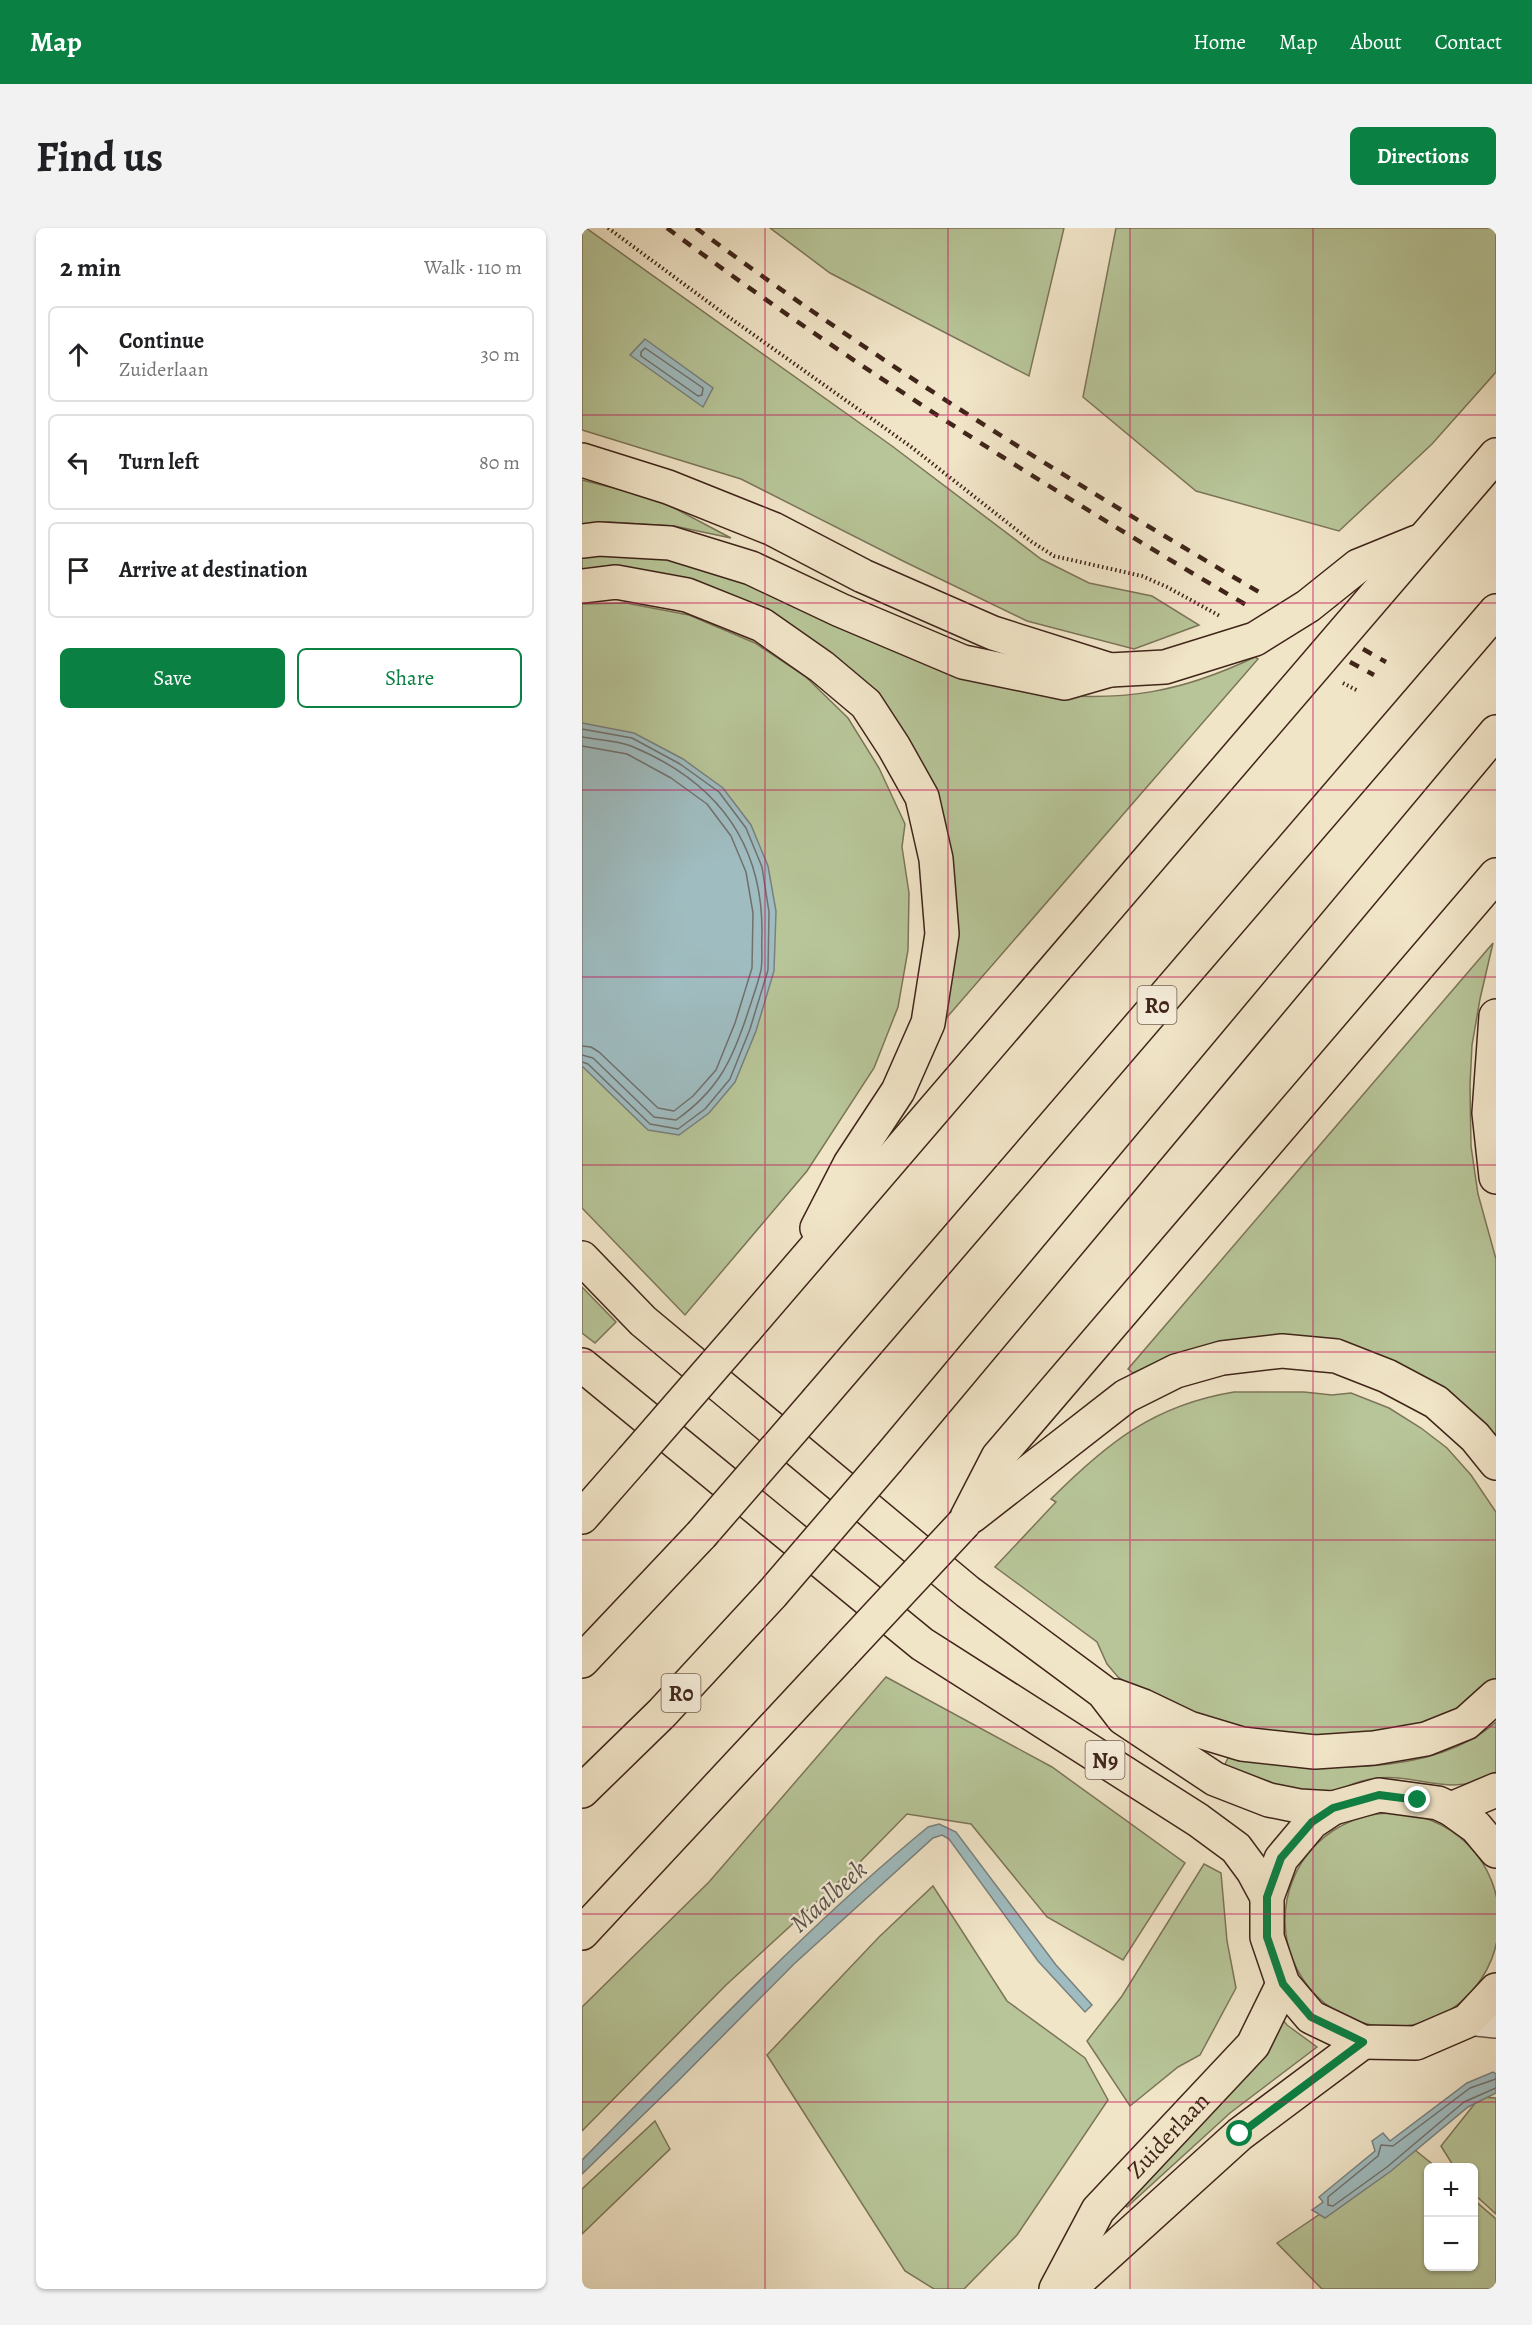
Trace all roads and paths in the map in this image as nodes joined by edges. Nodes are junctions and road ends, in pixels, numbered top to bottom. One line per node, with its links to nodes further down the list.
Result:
1 (608, 228): 8 (path)
2 (1496, 455): 5 (main road)
3 (582, 460): 9 (main road)
4 (582, 541): 9 (main road)
5 (1421, 541): 9 (main road); 17 (main road)
6 (582, 586): 17 (main road)
7 (1496, 611): 22 (main road, R0, bridge)
8 (1223, 618)
9 (1110, 670)
10 (1337, 680): 11 (path)
11 (1358, 691)
12 (1496, 732): 26 (main road, R0, bridge)
13 (1496, 875): 21 (main road)
14 (1496, 1016): 15 (main road)
15 (1496, 1177)
16 (582, 1258): 23 (main road, N9)
17 (790, 1278): 20 (main road, bridge)
18 (582, 1365): 30 (main road, N9)
19 (1496, 1463): 21 (main road)
20 (582, 1517)
21 (964, 1523): 31 (main road, bridge)
22 (582, 1661)
23 (1103, 1692): 24 (main road); 27 (main road, N9)
24 (1496, 1696)
25 (1496, 1790): 28 (main road)
26 (582, 1791)
27 (1333, 1808): 28 (main road, N9); 30 (main road, N9)
28 (1451, 1809): 29 (main road, N9)
29 (1496, 1851)
30 (1267, 1897): 32 (main road, N9)
31 (582, 1933)
32 (1283, 1984): 35 (main road, N9); 36 (main road, Zuiderlaan)
33 (1496, 1990): 34 (main road, N9)
34 (1481, 2023): 35 (main road, N9)
35 (1363, 2042): 37 (main road, Zuiderlaan)
36 (1056, 2289)
37 (1069, 2289)

